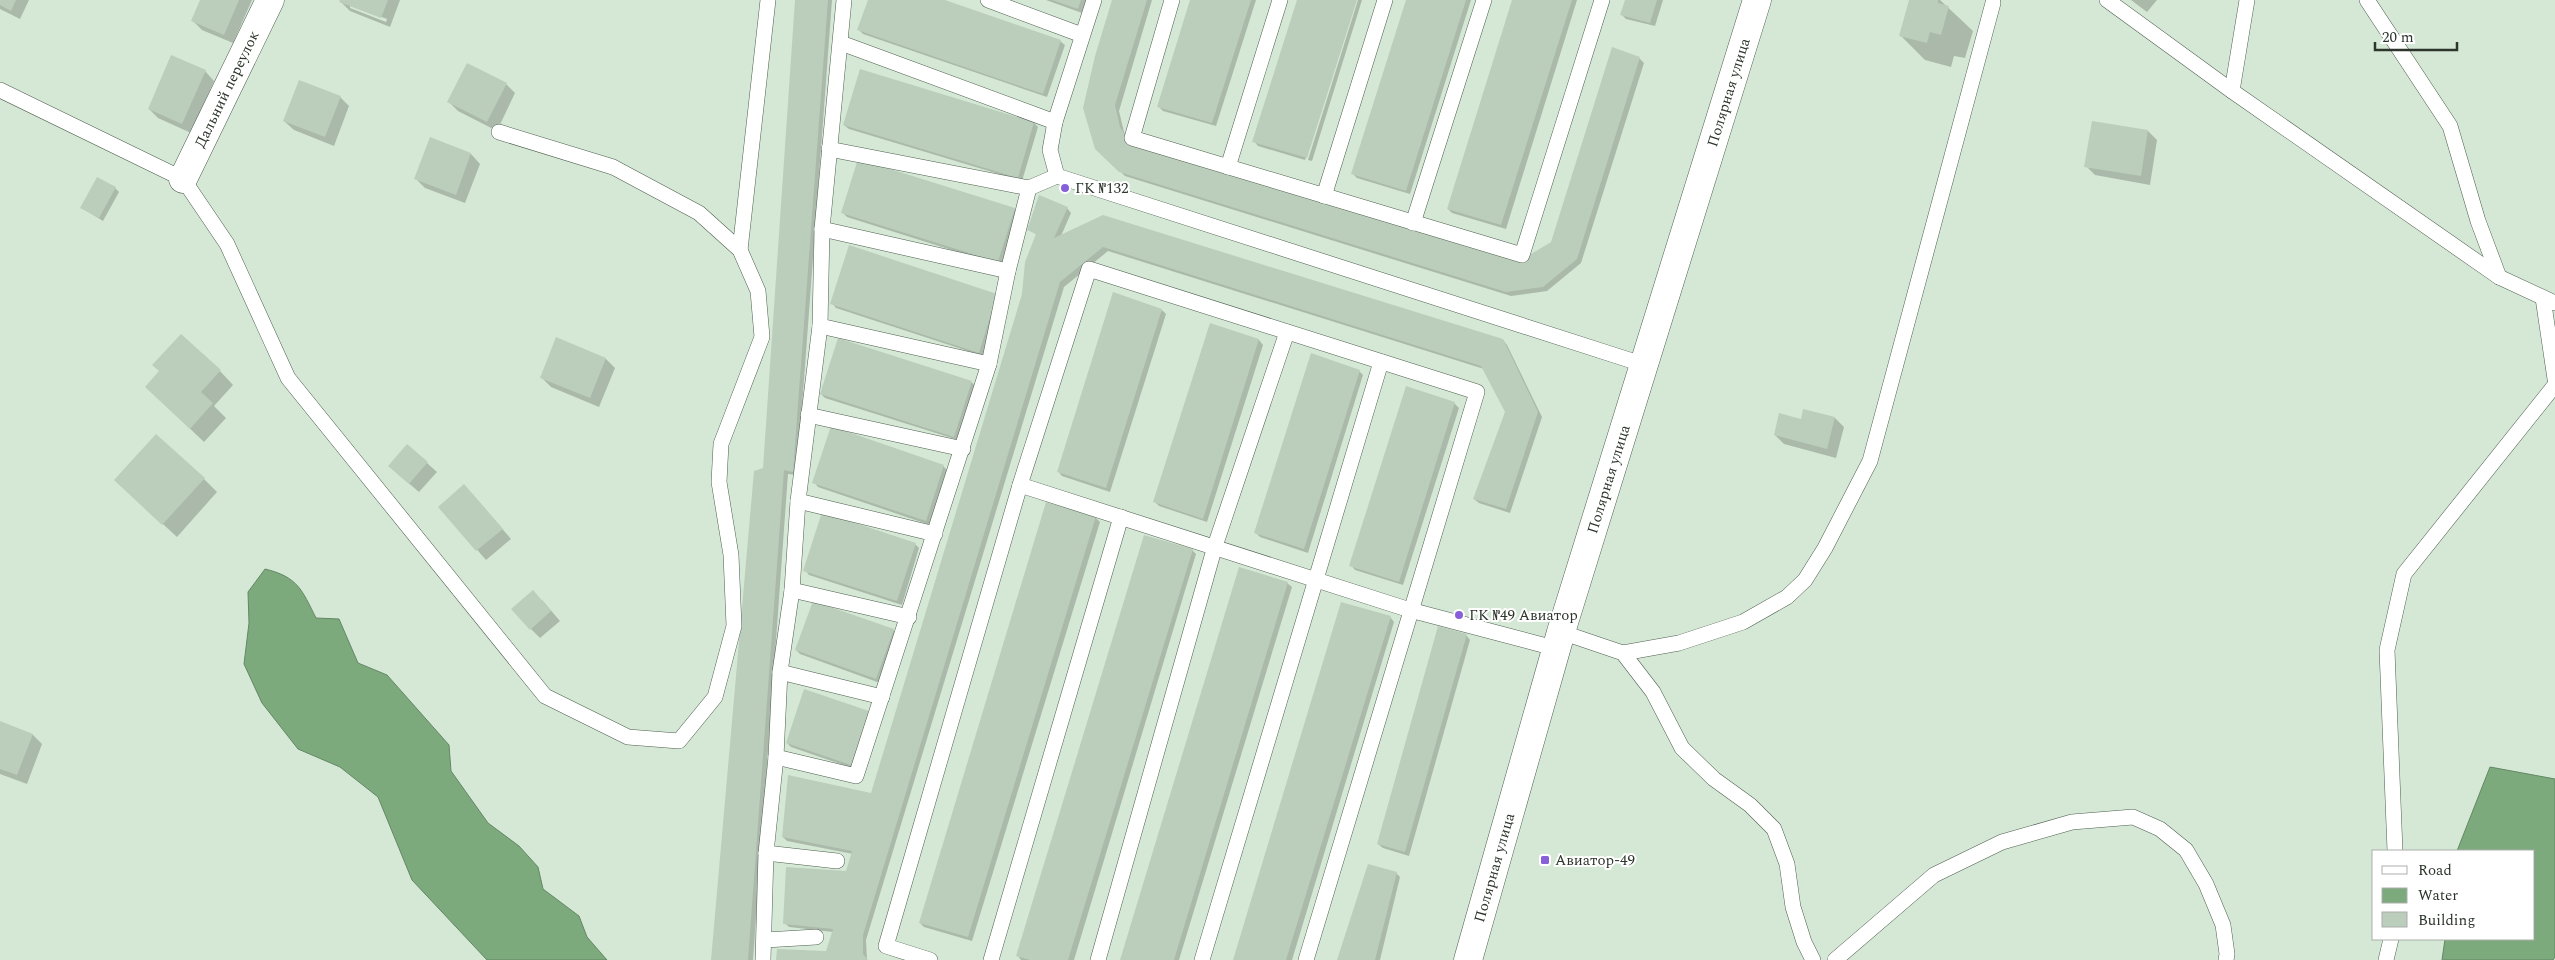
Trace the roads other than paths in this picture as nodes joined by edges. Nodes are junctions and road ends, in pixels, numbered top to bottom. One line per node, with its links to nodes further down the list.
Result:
1 (270, 0): 25 (main road, Дальний переулок)
2 (768, 0): 30 (lane)
3 (844, 0): 17 (lane)
4 (988, 0): 16 (lane)
5 (1094, 0): 16 (lane)
6 (1172, 0): 23 (lane)
7 (1280, 0): 23 (lane)
8 (1385, 0): 27 (lane)
9 (1484, 0): 28 (lane)
10 (1602, 0): 28 (lane)
11 (1756, 0): 38 (main road, Полярная улица)
12 (2107, 0): 19 (lane)
13 (2247, 0): 19 (lane)
14 (2367, 0): 32 (lane)
15 (1993, 3): 53 (lane)
16 (1082, 34): 20 (lane)
17 (841, 43): 20 (lane); 22 (lane)
18 (0, 90): 25 (lane)
19 (2232, 91): 32 (lane)
20 (1054, 122): 24 (lane)
21 (499, 132): 30 (lane)
22 (829, 149): 26 (lane); 29 (lane)
23 (1228, 167): 27 (lane)
24 (1057, 176): 26 (lane); 38 (lane)
25 (183, 179): 30 (lane)
26 (1030, 188): 31 (lane)
27 (1324, 196): 28 (lane)
28 (1413, 222)
29 (822, 230): 31 (lane); 34 (lane)
30 (740, 250)
31 (1008, 271): 37 (lane)
32 (2499, 277): 33 (lane)
33 (2549, 301): 39 (lane)
34 (820, 326): 37 (lane); 41 (lane)
35 (1287, 332): 36 (lane); 43 (lane); 47 (lane)
36 (1381, 362): 48 (lane); 50 (lane)
37 (989, 364): 42 (lane)
38 (1645, 366): 52 (main road, Полярная улица)
39 (2555, 379)
40 (2555, 385): 57 (lane)
41 (808, 415): 42 (lane); 44 (lane)
42 (963, 449): 46 (lane)
43 (1020, 485): 45 (lane); 64 (lane)
44 (798, 501): 46 (lane); 49 (lane)
45 (1121, 517): 47 (lane); 65 (lane)
46 (935, 534): 51 (lane)
47 (1215, 546): 48 (lane); 66 (lane)
48 (1315, 579): 50 (lane); 67 (lane)
49 (792, 590): 51 (lane); 54 (lane)
50 (1410, 610): 52 (lane); 68 (lane)
51 (909, 617): 55 (lane)
52 (1560, 640): 53 (lane); 69 (main road, Полярная улица)
53 (1623, 653): 70 (lane)
54 (780, 672): 55 (lane); 56 (lane)
55 (882, 697): 56 (lane)
56 (776, 758): 58 (lane)
57 (2395, 850)
58 (766, 852): 59 (lane); 61 (lane)
59 (837, 861)
60 (816, 937): 61 (lane)
61 (765, 940): 63 (lane)
62 (2391, 940): 73 (lane)
63 (763, 960)
64 (930, 960)
65 (991, 960)
66 (1098, 960)
67 (1202, 960)
68 (1306, 960)
69 (1468, 960)
70 (1813, 960)
71 (1835, 960): 72 (lane)
72 (2226, 960)
73 (2386, 960)

